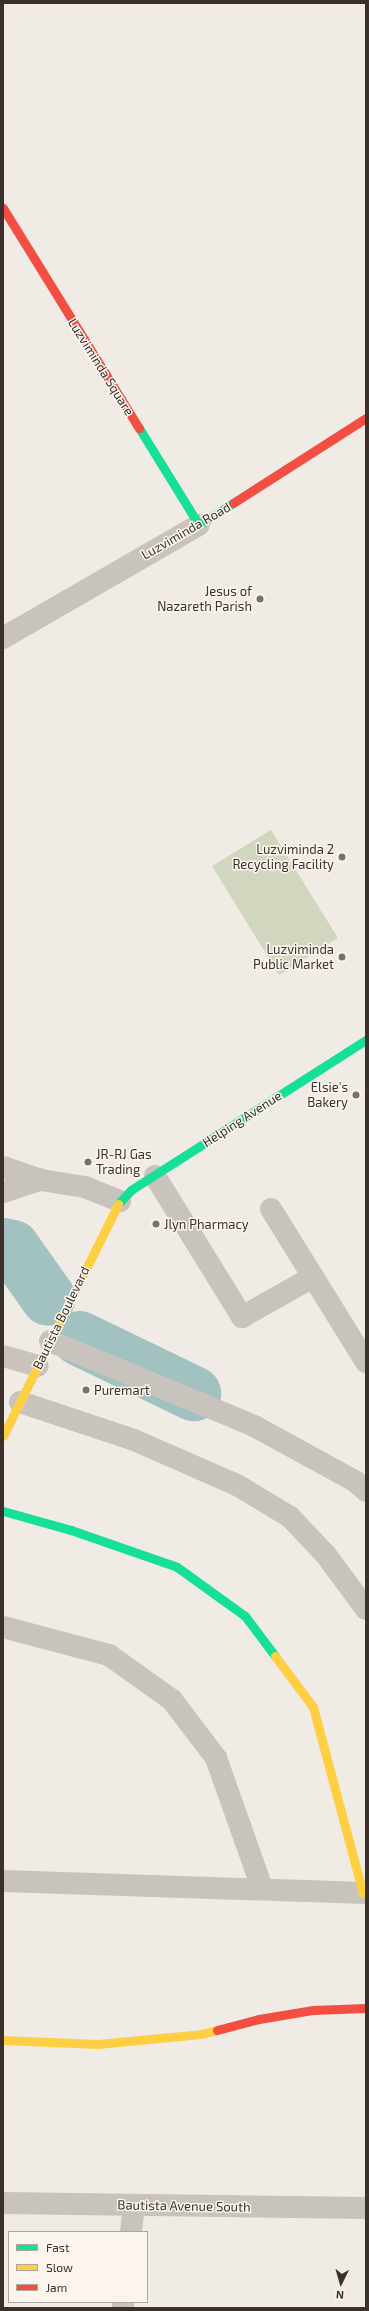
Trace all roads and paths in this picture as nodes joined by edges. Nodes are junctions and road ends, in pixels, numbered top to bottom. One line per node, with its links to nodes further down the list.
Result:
1 (3, 208): 3 (street, Luzviminda Square)
2 (366, 418): 3 (street, Luzviminda Road)
3 (199, 525): 4 (street, Luzviminda Road)
4 (3, 638)
5 (366, 1040): 7 (street, Helping Avenue)
6 (3, 1167): 8 (street)
7 (155, 1176): 10 (street, Helping Avenue); 12 (street)
8 (41, 1180): 9 (street); 10 (street)
9 (3, 1192)
10 (120, 1201): 13 (street, Bautista Boulevard)
11 (272, 1209): 12 (street)
12 (314, 1277): 15 (street)
13 (50, 1341): 16 (street, Bautista Boulevard); 19 (street)
14 (3, 1356): 16 (street)
15 (366, 1362)
16 (38, 1366): 17 (street, Bautista Boulevard)
17 (20, 1402): 18 (street, Bautista Boulevard); 21 (street)
18 (3, 1436)
19 (366, 1491)
20 (3, 1511): 25 (street)
21 (366, 1609)
22 (3, 1627): 24 (street)
23 (3, 1881): 24 (street)
24 (262, 1888): 25 (street)
25 (365, 1893)
26 (366, 2008): 27 (street)
27 (3, 2040)
28 (3, 2203): 29 (street, Bautista Avenue South)
29 (134, 2205): 30 (street, Bautista Avenue South); 31 (street)
30 (366, 2208)
31 (131, 2231)

